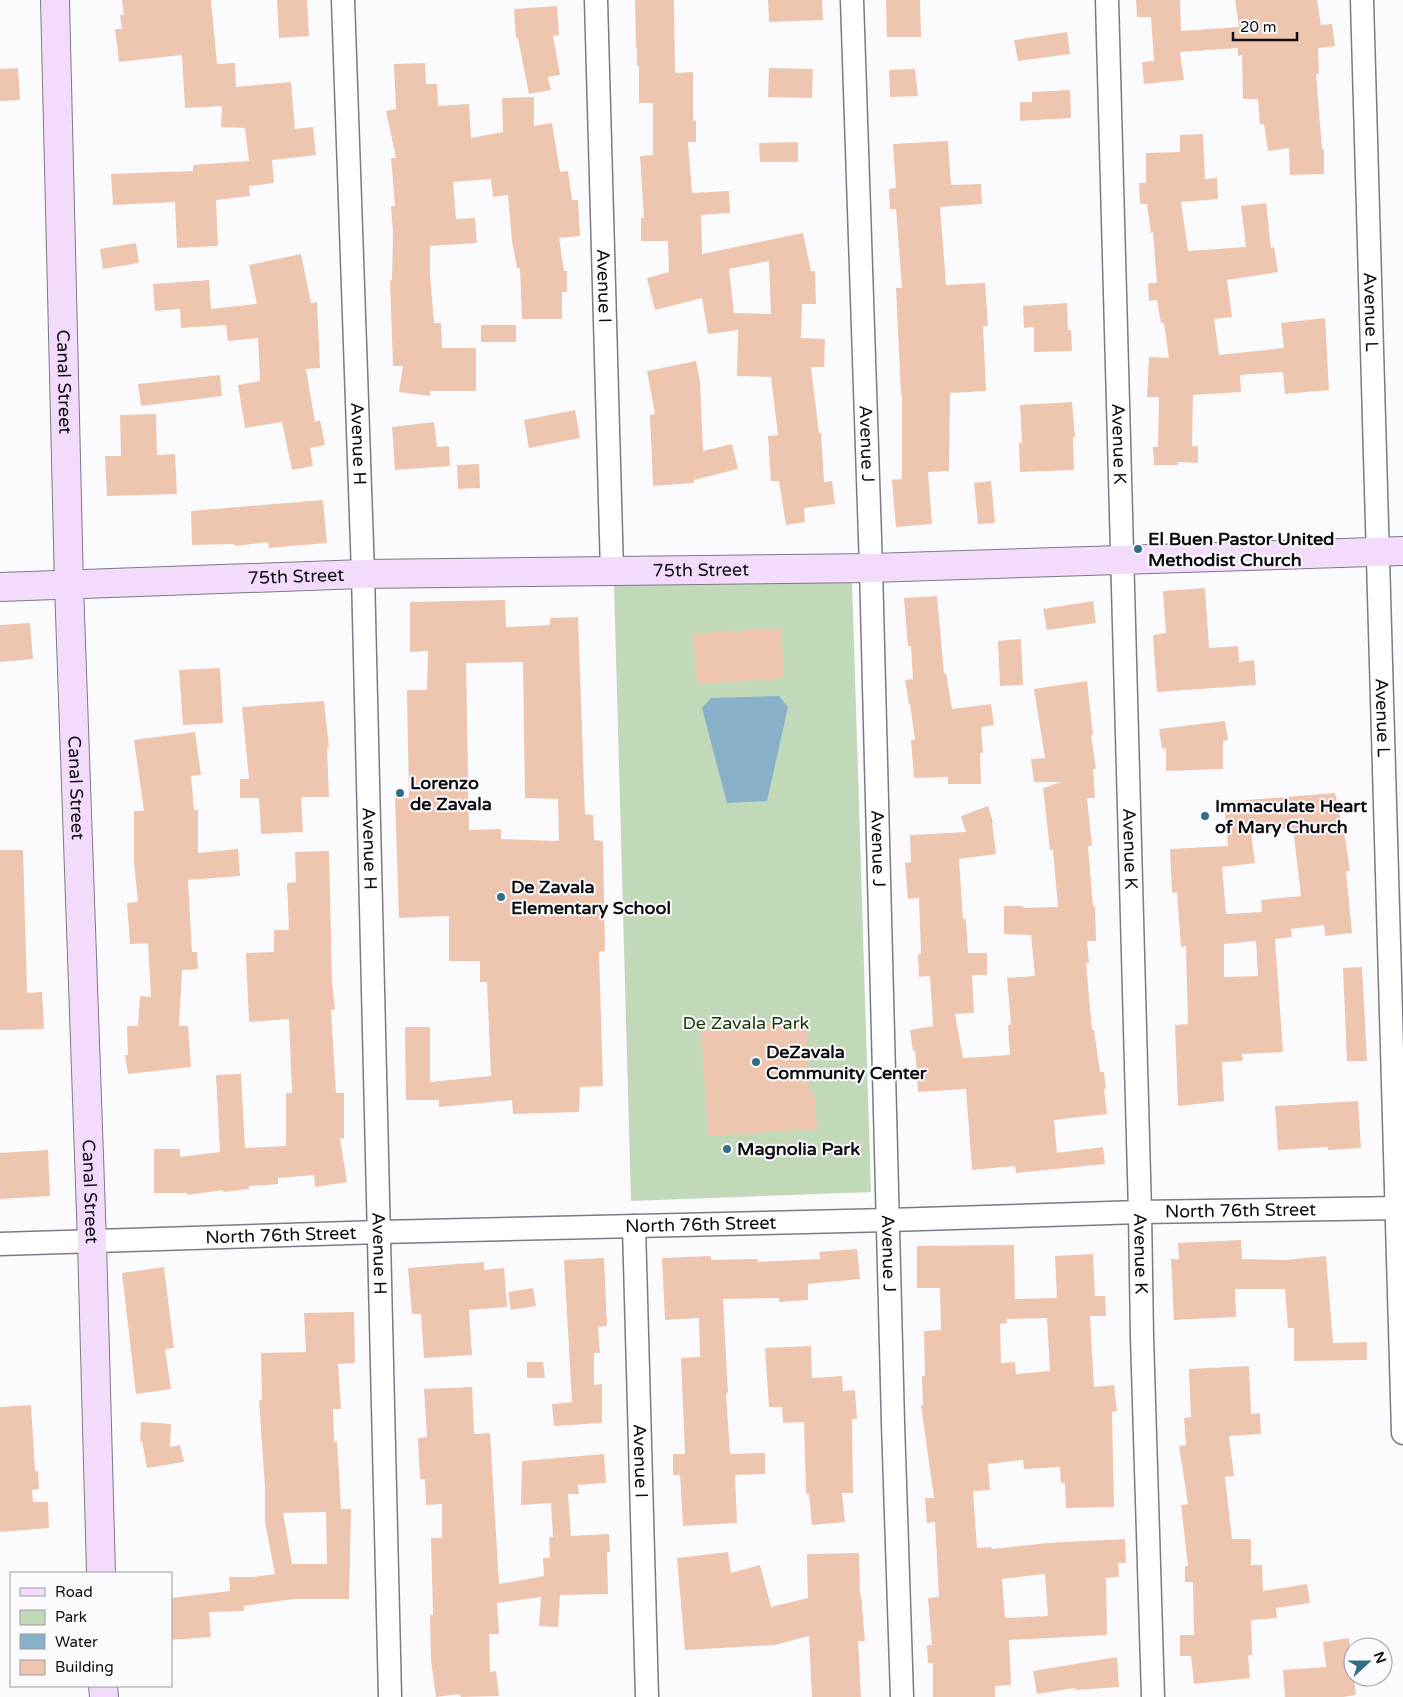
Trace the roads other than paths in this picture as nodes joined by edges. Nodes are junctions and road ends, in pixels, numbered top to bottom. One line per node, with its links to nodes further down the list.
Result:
1 (55, 0): 12 (street, Canal Street)
2 (343, 0): 11 (street, Avenue H)
3 (596, 0): 10 (street, Avenue I)
4 (852, 0): 9 (street, Avenue J)
5 (1107, 0): 8 (street, Avenue K)
6 (1362, 0): 7 (street, Avenue L)
7 (1391, 551): 8 (street, 75th Street); 14 (street, Avenue L)
8 (1122, 559): 9 (street, 75th Street); 15 (street, Avenue K)
9 (871, 568): 10 (street, 75th Street); 16 (street, Avenue J)
10 (612, 572): 11 (street, 75th Street)
11 (363, 574): 12 (street, 75th Street); 18 (street, Avenue H)
12 (69, 585): 13 (street, 75th Street); 19 (street, Canal Street)
13 (0, 587)
14 (1400, 1208): 15 (street, North 76th Street); 21 (street, Avenue L)
15 (1140, 1212): 16 (street, North 76th Street); 26 (street, Avenue K)
16 (889, 1220): 17 (street, North 76th Street); 25 (street, Avenue J)
17 (634, 1226): 18 (street, North 76th Street); 24 (street, Avenue I)
18 (380, 1232): 19 (street, North 76th Street); 23 (street, Avenue H)
19 (92, 1242): 20 (street, North 76th Street); 22 (street, Canal Street)
20 (0, 1244)
21 (1403, 1433)
22 (100, 1572)
23 (390, 1697)
24 (647, 1697)
25 (902, 1697)
26 (1153, 1697)

